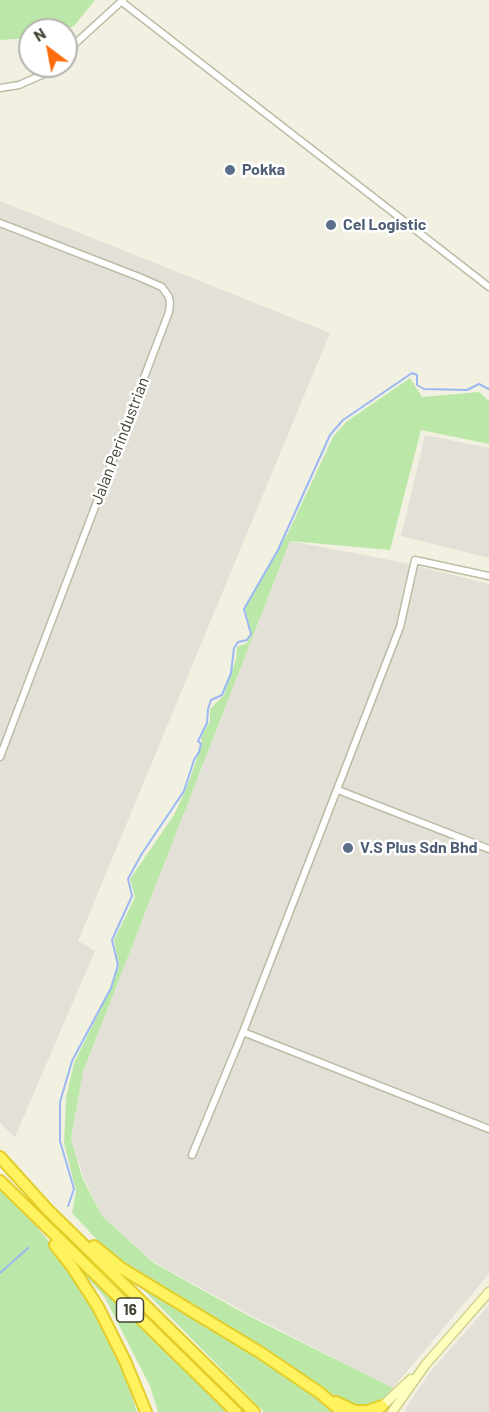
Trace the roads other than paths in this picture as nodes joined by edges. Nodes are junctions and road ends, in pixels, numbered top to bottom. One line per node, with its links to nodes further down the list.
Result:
1 (123, 1): 2 (street); 6 (street)
2 (78, 41)
3 (35, 78): 4 (street)
4 (0, 88)
5 (0, 223): 8 (street, Jalan Perindustrian)
6 (489, 287)
7 (489, 576): 9 (street)
8 (0, 757)
9 (338, 790): 10 (street); 11 (street)
10 (489, 849)
11 (243, 1032): 12 (street); 13 (street)
12 (489, 1129)
13 (192, 1155)
14 (0, 1157): 17 (highway, 16)
15 (0, 1182): 16 (highway, 16)
16 (24, 1207): 22 (highway); 23 (highway, 16)
17 (47, 1209): 20 (highway); 24 (highway, 16)
18 (489, 1292): 19 (main road)
19 (426, 1364): 21 (main road); 26 (main road)
20 (320, 1393): 21 (highway); 25 (highway)
21 (379, 1409)
22 (146, 1412)
23 (236, 1412)
24 (255, 1412)
25 (342, 1412)
26 (392, 1412)

